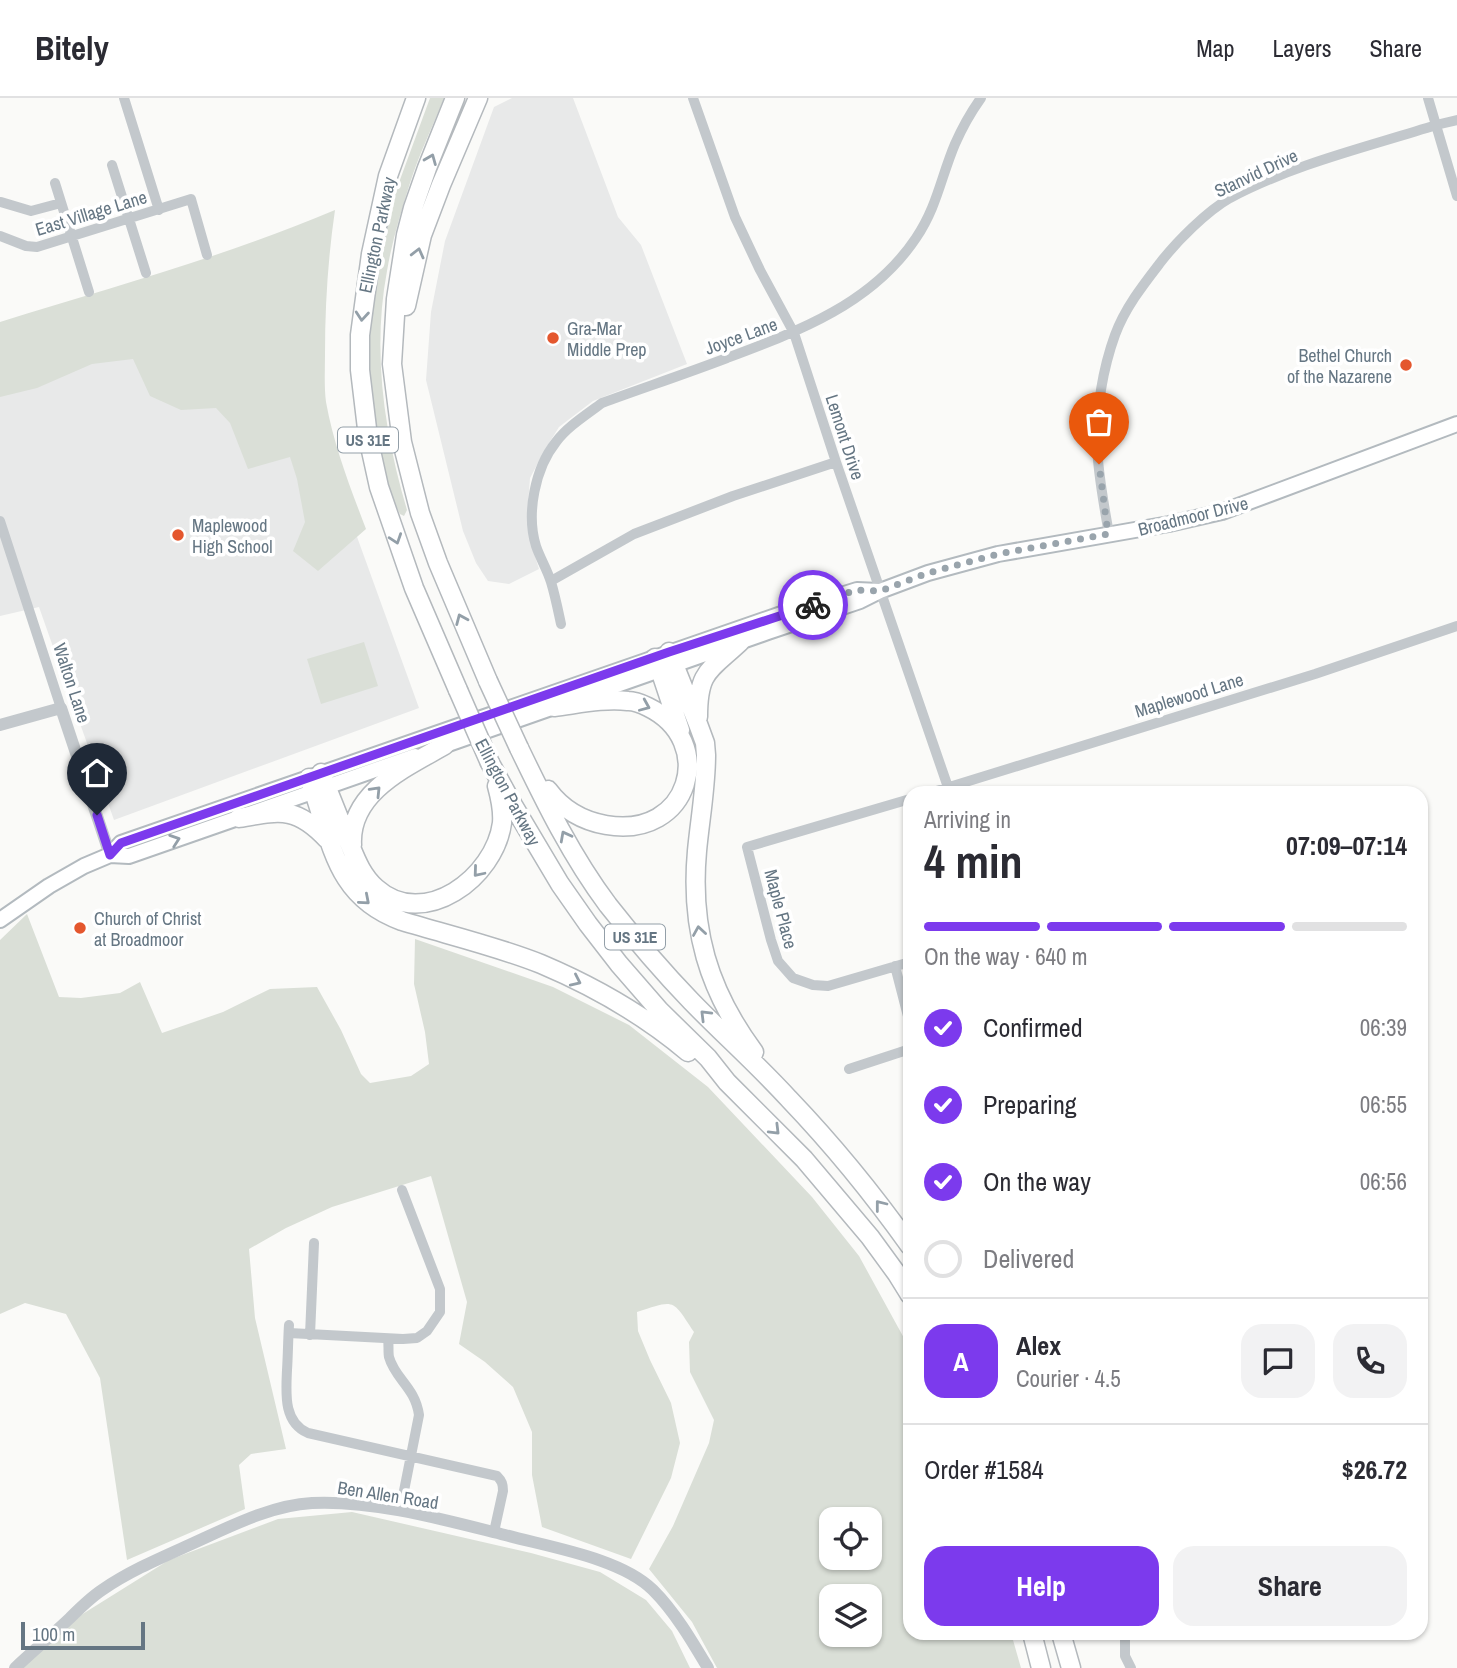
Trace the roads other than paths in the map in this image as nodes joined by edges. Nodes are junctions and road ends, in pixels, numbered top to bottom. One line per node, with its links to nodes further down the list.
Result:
1 (124, 98): 17 (street)
2 (403, 98): 12 (highway)
3 (416, 98): 12 (highway, Ellington Parkway / US 31E)
4 (455, 98): 26 (highway, Ellington Parkway / US 31E, one-way to 4)
5 (478, 98): 26 (highway, one-way to 5)
6 (693, 98): 24 (street, Lemont Drive)
7 (981, 98): 24 (street, Joyce Lane)
8 (1428, 98): 10 (street)
9 (1457, 120): 10 (street, Stanvid Drive)
10 (1436, 125): 14 (street); 29 (street, Stanvid Drive)
11 (112, 165): 18 (street)
12 (388, 176): 43 (highway, Ellington Parkway / US 31E, one-way to 43, bridge)
13 (55, 183): 16 (street)
14 (1457, 196)
15 (1, 202): 16 (street)
16 (61, 203): 20 (street)
17 (159, 209): 18 (street, East Village Lane); 21 (street, East Village Lane)
18 (129, 219): 20 (street, East Village Lane); 22 (street)
19 (0, 236): 20 (street, East Village Lane)
20 (71, 236): 23 (street)
21 (208, 255)
22 (146, 273)
23 (89, 292)
24 (794, 333): 27 (street, Lemont Drive); 30 (street, Joyce Lane)
25 (1457, 424): 29 (main road, Broadmoor Drive)
26 (402, 442): 42 (highway, Ellington Parkway / US 31E, one-way to 26, bridge)
27 (836, 462): 30 (street); 31 (street, Lemont Drive)
28 (0, 521): 36 (street, Walton Lane)
29 (1108, 534): 31 (main road, Broadmoor Drive)
30 (551, 581): 32 (street, Joyce Lane)
31 (880, 591): 34 (main road, Broadmoor Drive); 35 (main road, Broadmoor Drive); 45 (street, Lemont Drive)
32 (561, 624)
33 (1457, 626): 46 (street, Maplewood Lane)
34 (740, 642): 35 (main road, Broadmoor Drive); 38 (highway)
35 (665, 661): 37 (main road, Broadmoor Drive); 38 (highway); 41 (highway); 44 (main road, Broadmoor Drive)
36 (61, 708): 39 (street); 51 (street, Walton Lane)
37 (554, 708): 40 (main road, Broadmoor Drive); 41 (highway, one-way to 41)
38 (698, 724): 59 (highway, one-way to 38)
39 (0, 725)
40 (445, 746): 44 (main road, Broadmoor Drive); 50 (highway, one-way to 40)
41 (685, 747): 42 (highway)
42 (520, 748): 59 (highway, Ellington Parkway / US 31E, one-way to 42)
43 (490, 763): 50 (highway, one-way to 50); 58 (highway, Ellington Parkway / US 31E)
44 (318, 782): 48 (main road, Broadmoor Drive); 49 (highway); 50 (highway); 51 (main road, Broadmoor Drive)
45 (949, 786)
46 (963, 786)
47 (903, 801): 54 (street, Maple Place)
48 (239, 818): 49 (highway); 51 (main road, Broadmoor Drive, one-way to 48)
49 (330, 843): 58 (highway, one-way to 58)
50 (353, 852)
51 (110, 855): 52 (main road, Broadmoor Drive)
52 (0, 920)
53 (903, 964): 54 (street, Maple Place)
54 (895, 966): 55 (street)
55 (903, 997)
56 (903, 1051): 57 (street)
57 (849, 1069)
58 (727, 1082): 63 (highway, Ellington Parkway / US 31E, one-way to 63)
59 (788, 1097): 61 (highway, Ellington Parkway / US 31E, one-way to 59)
60 (402, 1190): 65 (street)
61 (903, 1237)
62 (314, 1243): 64 (street)
63 (903, 1284)
64 (310, 1335): 65 (street); 66 (street)
65 (388, 1339): 66 (street)
66 (411, 1456): 67 (street); 68 (street)
67 (400, 1511): 68 (street, Ben Allen Road); 73 (street, Ben Allen Road)
68 (494, 1532): 74 (street, Ben Allen Road)
69 (1034, 1640): 72 (highway)
70 (1063, 1640): 75 (highway)
71 (1125, 1640): 76 (street)
72 (1040, 1665)
73 (15, 1668)
74 (708, 1668)
75 (1071, 1668)
76 (1130, 1668)

